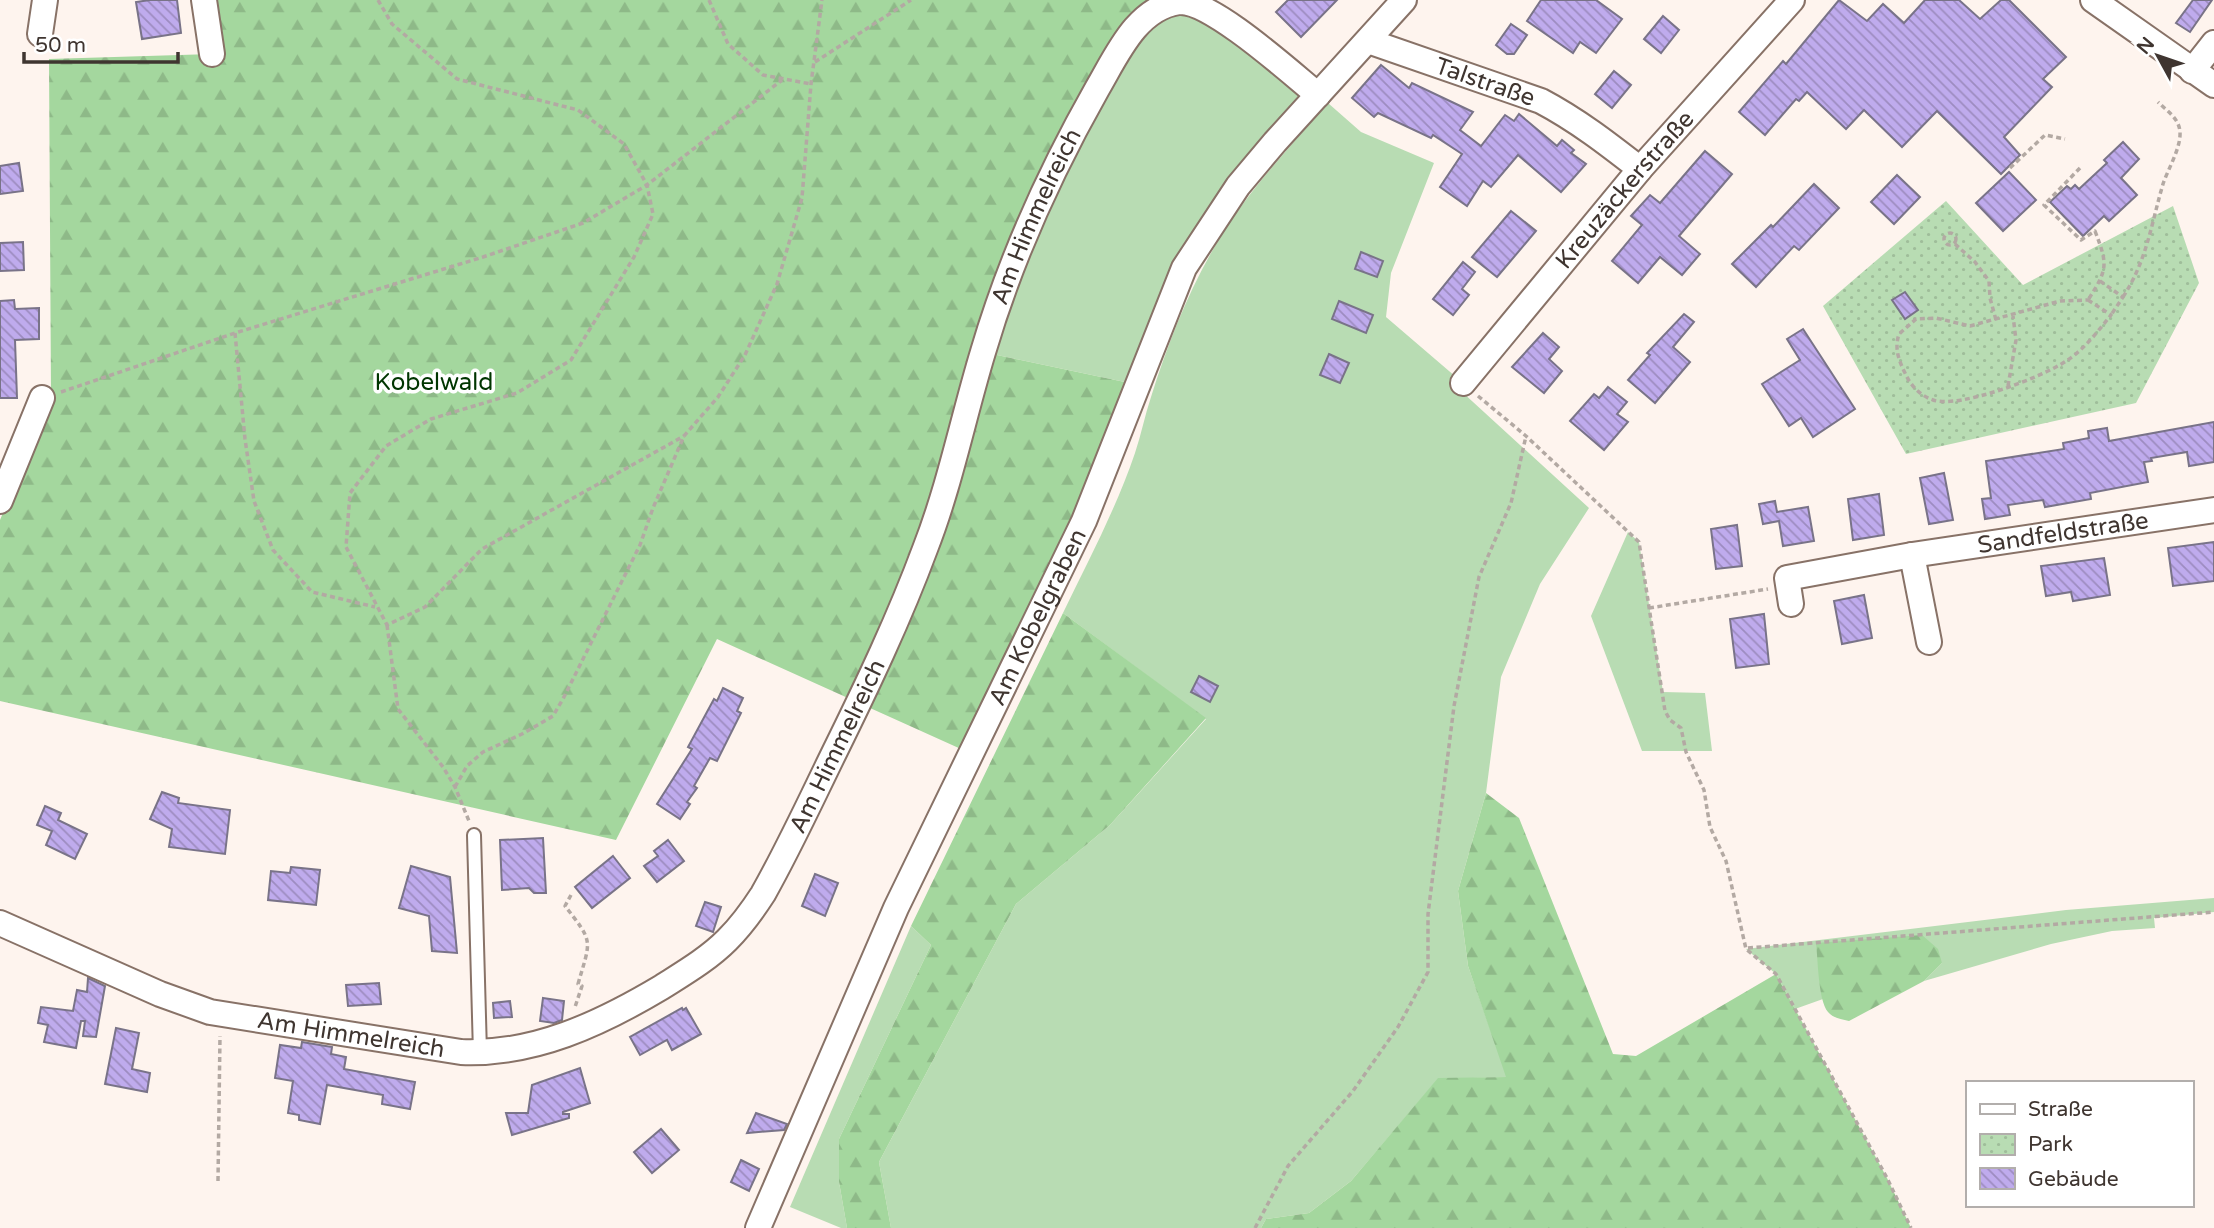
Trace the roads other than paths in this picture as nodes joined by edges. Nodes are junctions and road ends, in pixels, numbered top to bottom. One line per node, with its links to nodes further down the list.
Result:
1 (45, 0): 6 (street)
2 (204, 0): 9 (street)
3 (1404, 0): 7 (street)
4 (1791, 0): 13 (street, Kreuzäckerstraße)
5 (2093, 0): 10 (street)
6 (40, 34)
7 (1368, 41): 12 (street, Am Kobelgraben); 13 (street, Talstraße)
8 (2214, 43): 10 (street)
9 (212, 54)
10 (2192, 71): 11 (street)
11 (2214, 85)
12 (1318, 95): 23 (street, Am Himmelreich); 24 (street, Am Kobelgraben)
13 (1640, 169): 14 (street, Kreuzäckerstraße)
14 (1463, 383)
15 (43, 398): 16 (street)
16 (0, 501)
17 (2214, 510): 18 (street, Sandfeldstraße)
18 (1912, 555): 19 (street, Sandfeldstraße); 20 (street)
19 (1790, 595)
20 (1930, 642)
21 (474, 835): 23 (lane)
22 (0, 923): 23 (street, Am Himmelreich)
23 (480, 1053)
24 (758, 1228)

